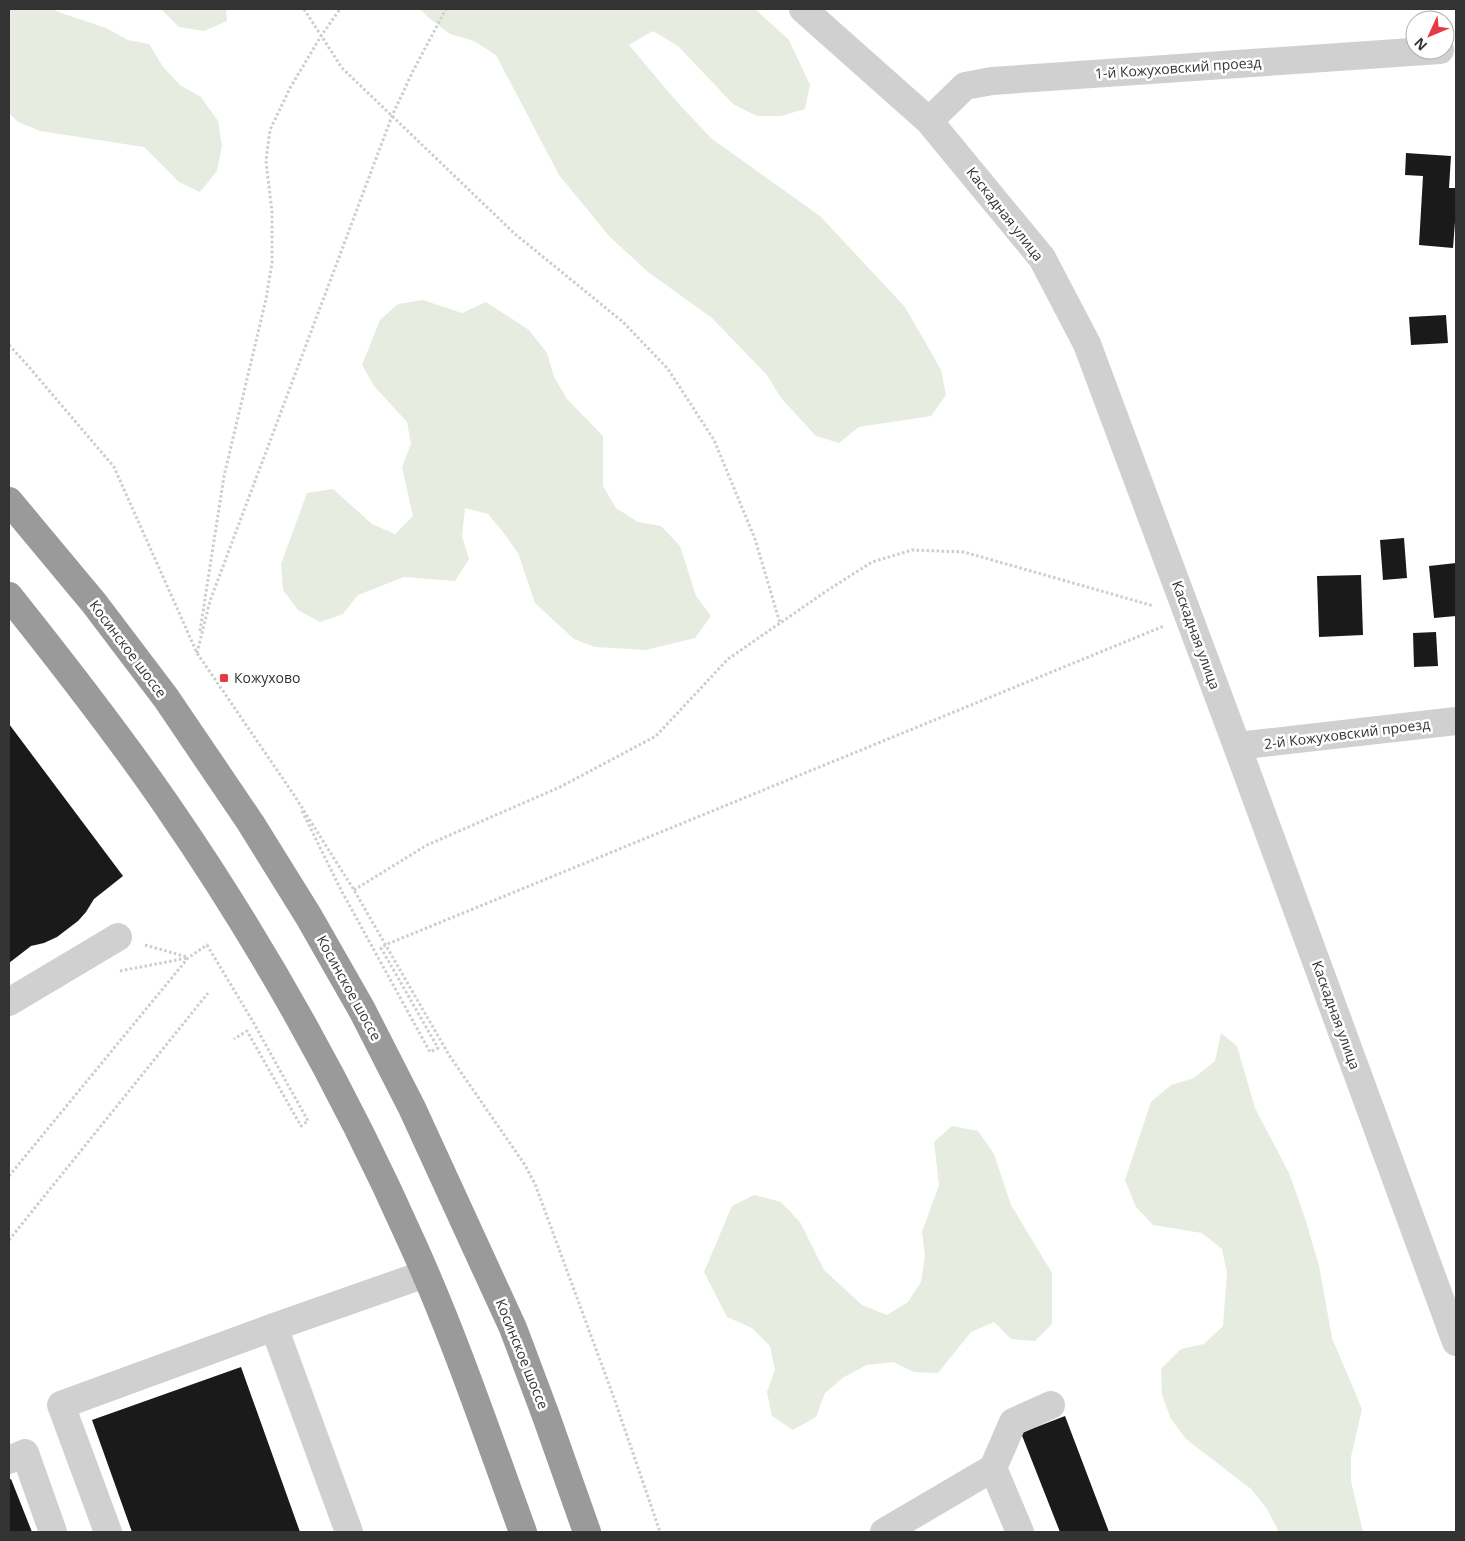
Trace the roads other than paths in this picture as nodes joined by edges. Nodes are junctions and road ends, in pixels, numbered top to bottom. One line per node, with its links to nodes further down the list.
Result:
1 (803, 9): 3 (street, Каскадная улица)
2 (1405, 52): 3 (street, 1-й Кожуховский проезд)
3 (930, 121): 7 (street, Каскадная улица)
4 (9, 502): 20 (highway, Косинское шоссе)
5 (9, 596): 10 (highway)
6 (1456, 721): 7 (street, 2-й Кожуховский проезд)
7 (1238, 746): 12 (street, Каскадная улица)
8 (118, 937): 9 (street)
9 (9, 1002)
10 (425, 1274): 11 (street); 19 (highway)
11 (274, 1327): 17 (street); 18 (street)
12 (1456, 1342)
13 (1051, 1405): 15 (street)
14 (9, 1460): 16 (street)
15 (993, 1468): 21 (street); 22 (street)
16 (53, 1532)
17 (108, 1532)
18 (349, 1532)
19 (522, 1532)
20 (587, 1532)
21 (884, 1532)
22 (1020, 1532)

